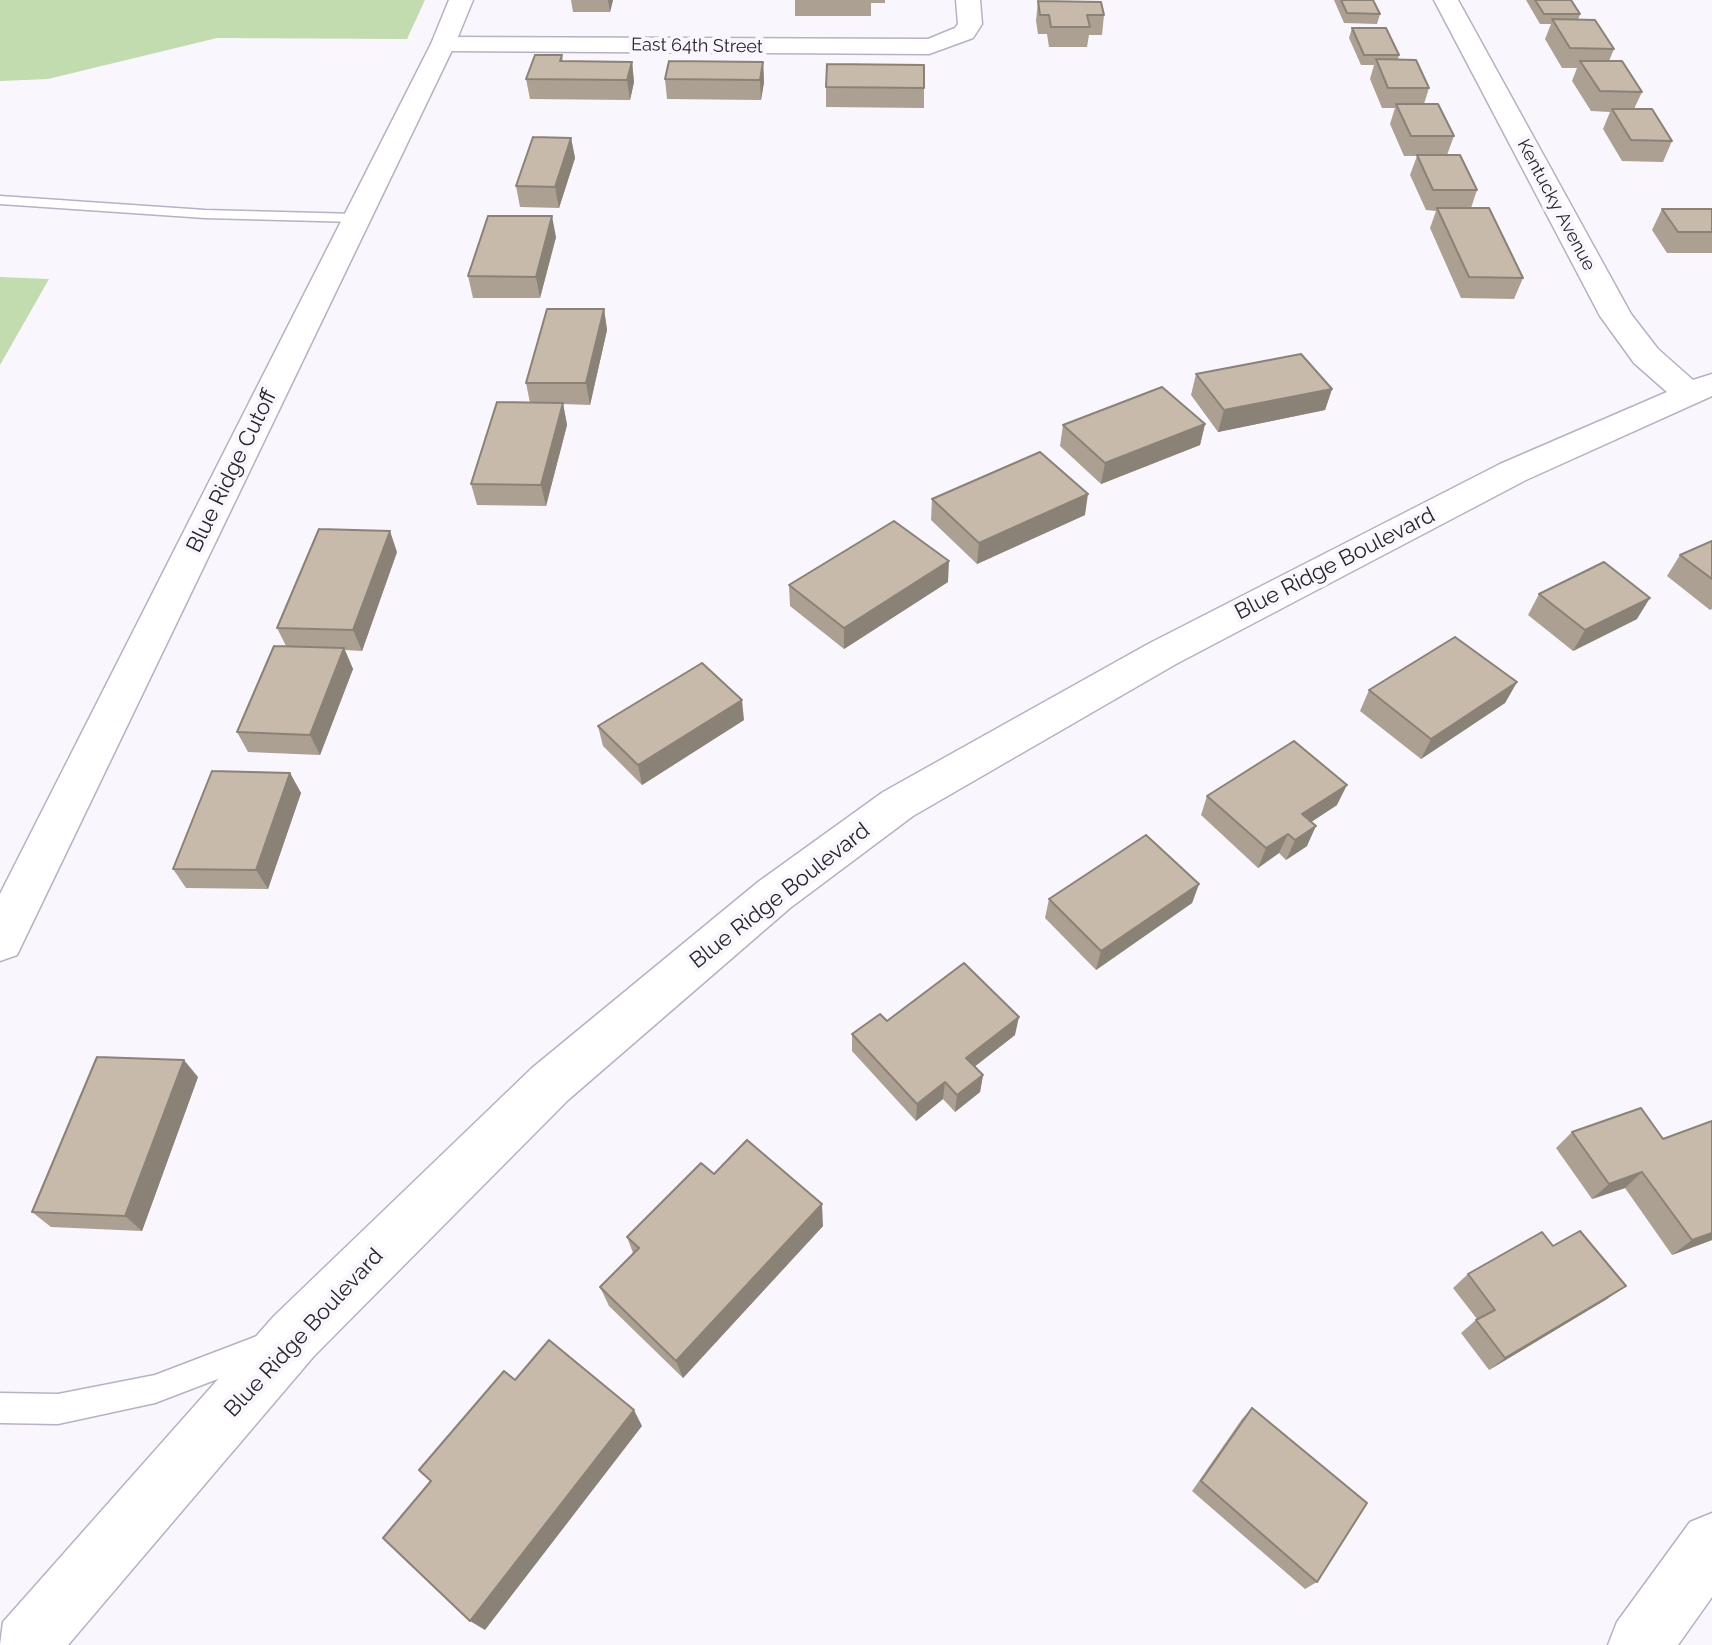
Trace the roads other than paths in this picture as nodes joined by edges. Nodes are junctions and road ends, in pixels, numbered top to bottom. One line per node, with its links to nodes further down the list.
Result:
1 (461, 0): 4 (street, Blue Ridge Cutoff)
2 (968, 0): 4 (street, East 64th Street)
3 (1446, 0): 7 (street, Kentucky Avenue)
4 (443, 44): 6 (street, Blue Ridge Cutoff)
5 (0, 200): 6 (lane)
6 (357, 218): 8 (street, Blue Ridge Cutoff)
7 (1700, 389): 9 (street, Blue Ridge Boulevard)
8 (0, 941)
9 (294, 1336): 10 (lane); 12 (street, Blue Ridge Boulevard)
10 (0, 1408)
11 (1712, 1544): 13 (street)
12 (26, 1645)
13 (1640, 1645)

